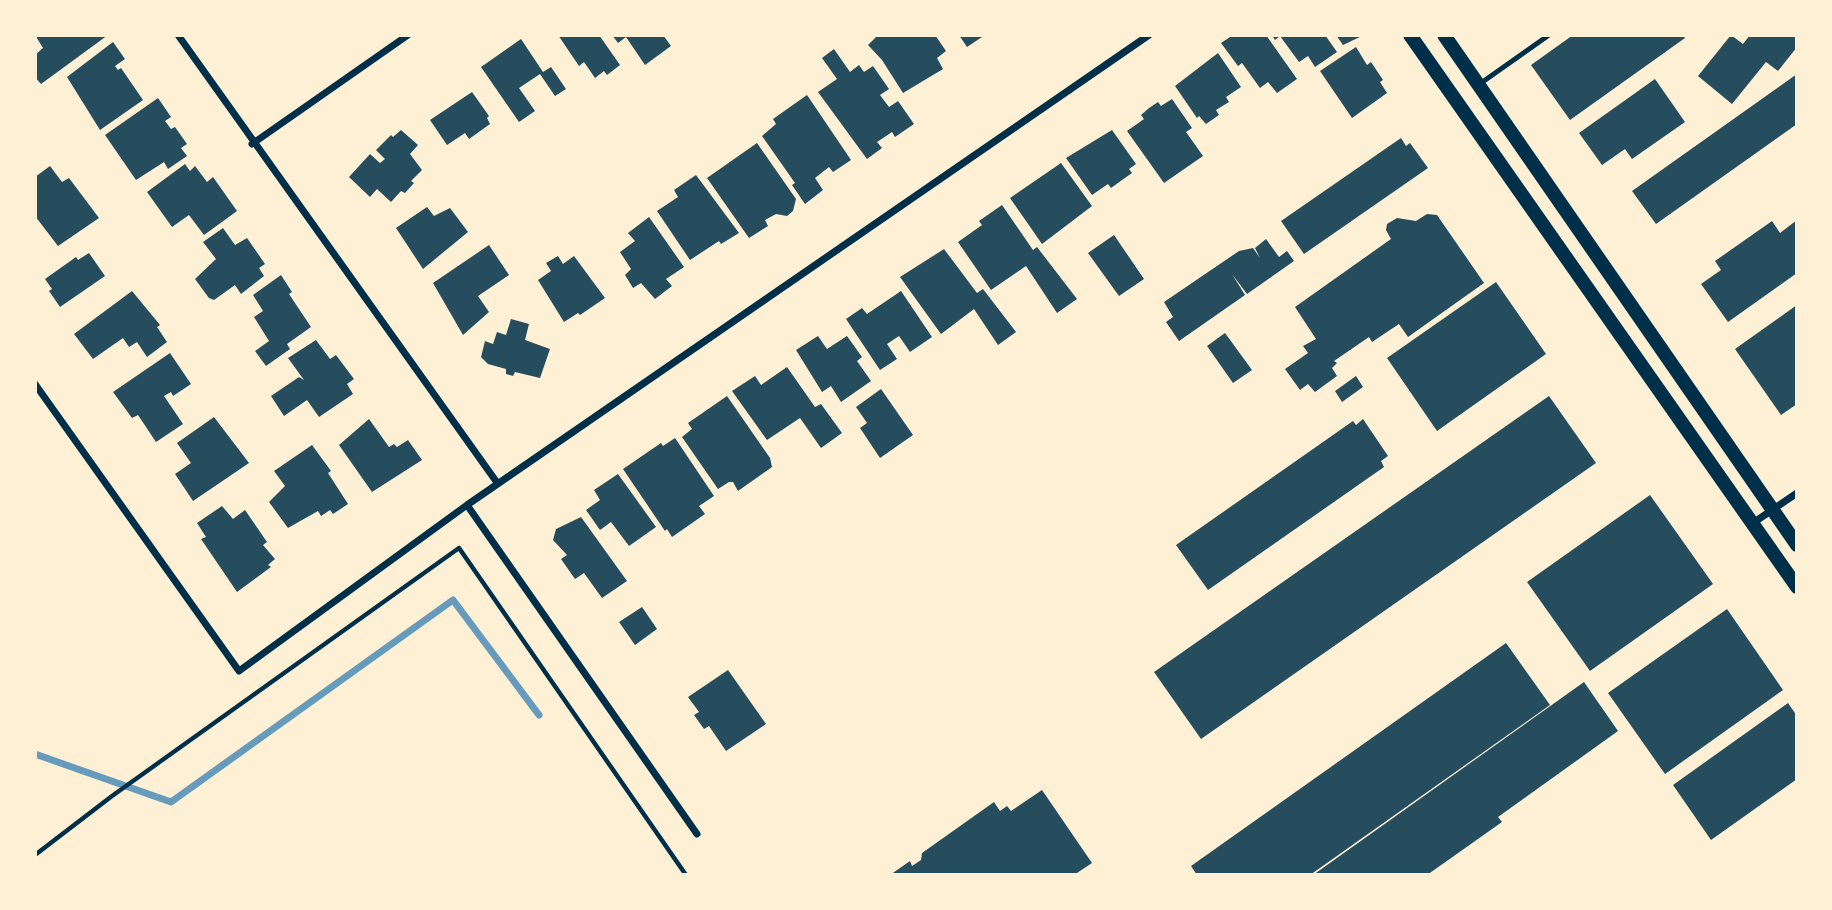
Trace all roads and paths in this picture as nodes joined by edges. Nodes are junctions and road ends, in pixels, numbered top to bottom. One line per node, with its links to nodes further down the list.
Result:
1 (178, 35): 8 (street)
2 (408, 35): 8 (street)
3 (1149, 35): 10 (street)
4 (1410, 35): 14 (main road)
5 (1444, 35): 7 (main road)
6 (1549, 35): 7 (lane)
7 (1478, 85): 13 (main road)
8 (252, 144): 10 (street)
9 (35, 384): 12 (street)
10 (498, 484): 12 (street)
11 (1797, 493): 13 (street)
12 (467, 505): 17 (street)
13 (1773, 510): 14 (street); 15 (main road)
14 (1753, 523): 16 (main road)
15 (1797, 545)
16 (1797, 587)
17 (697, 834)
18 (35, 855): 19 (path)
19 (686, 875)

